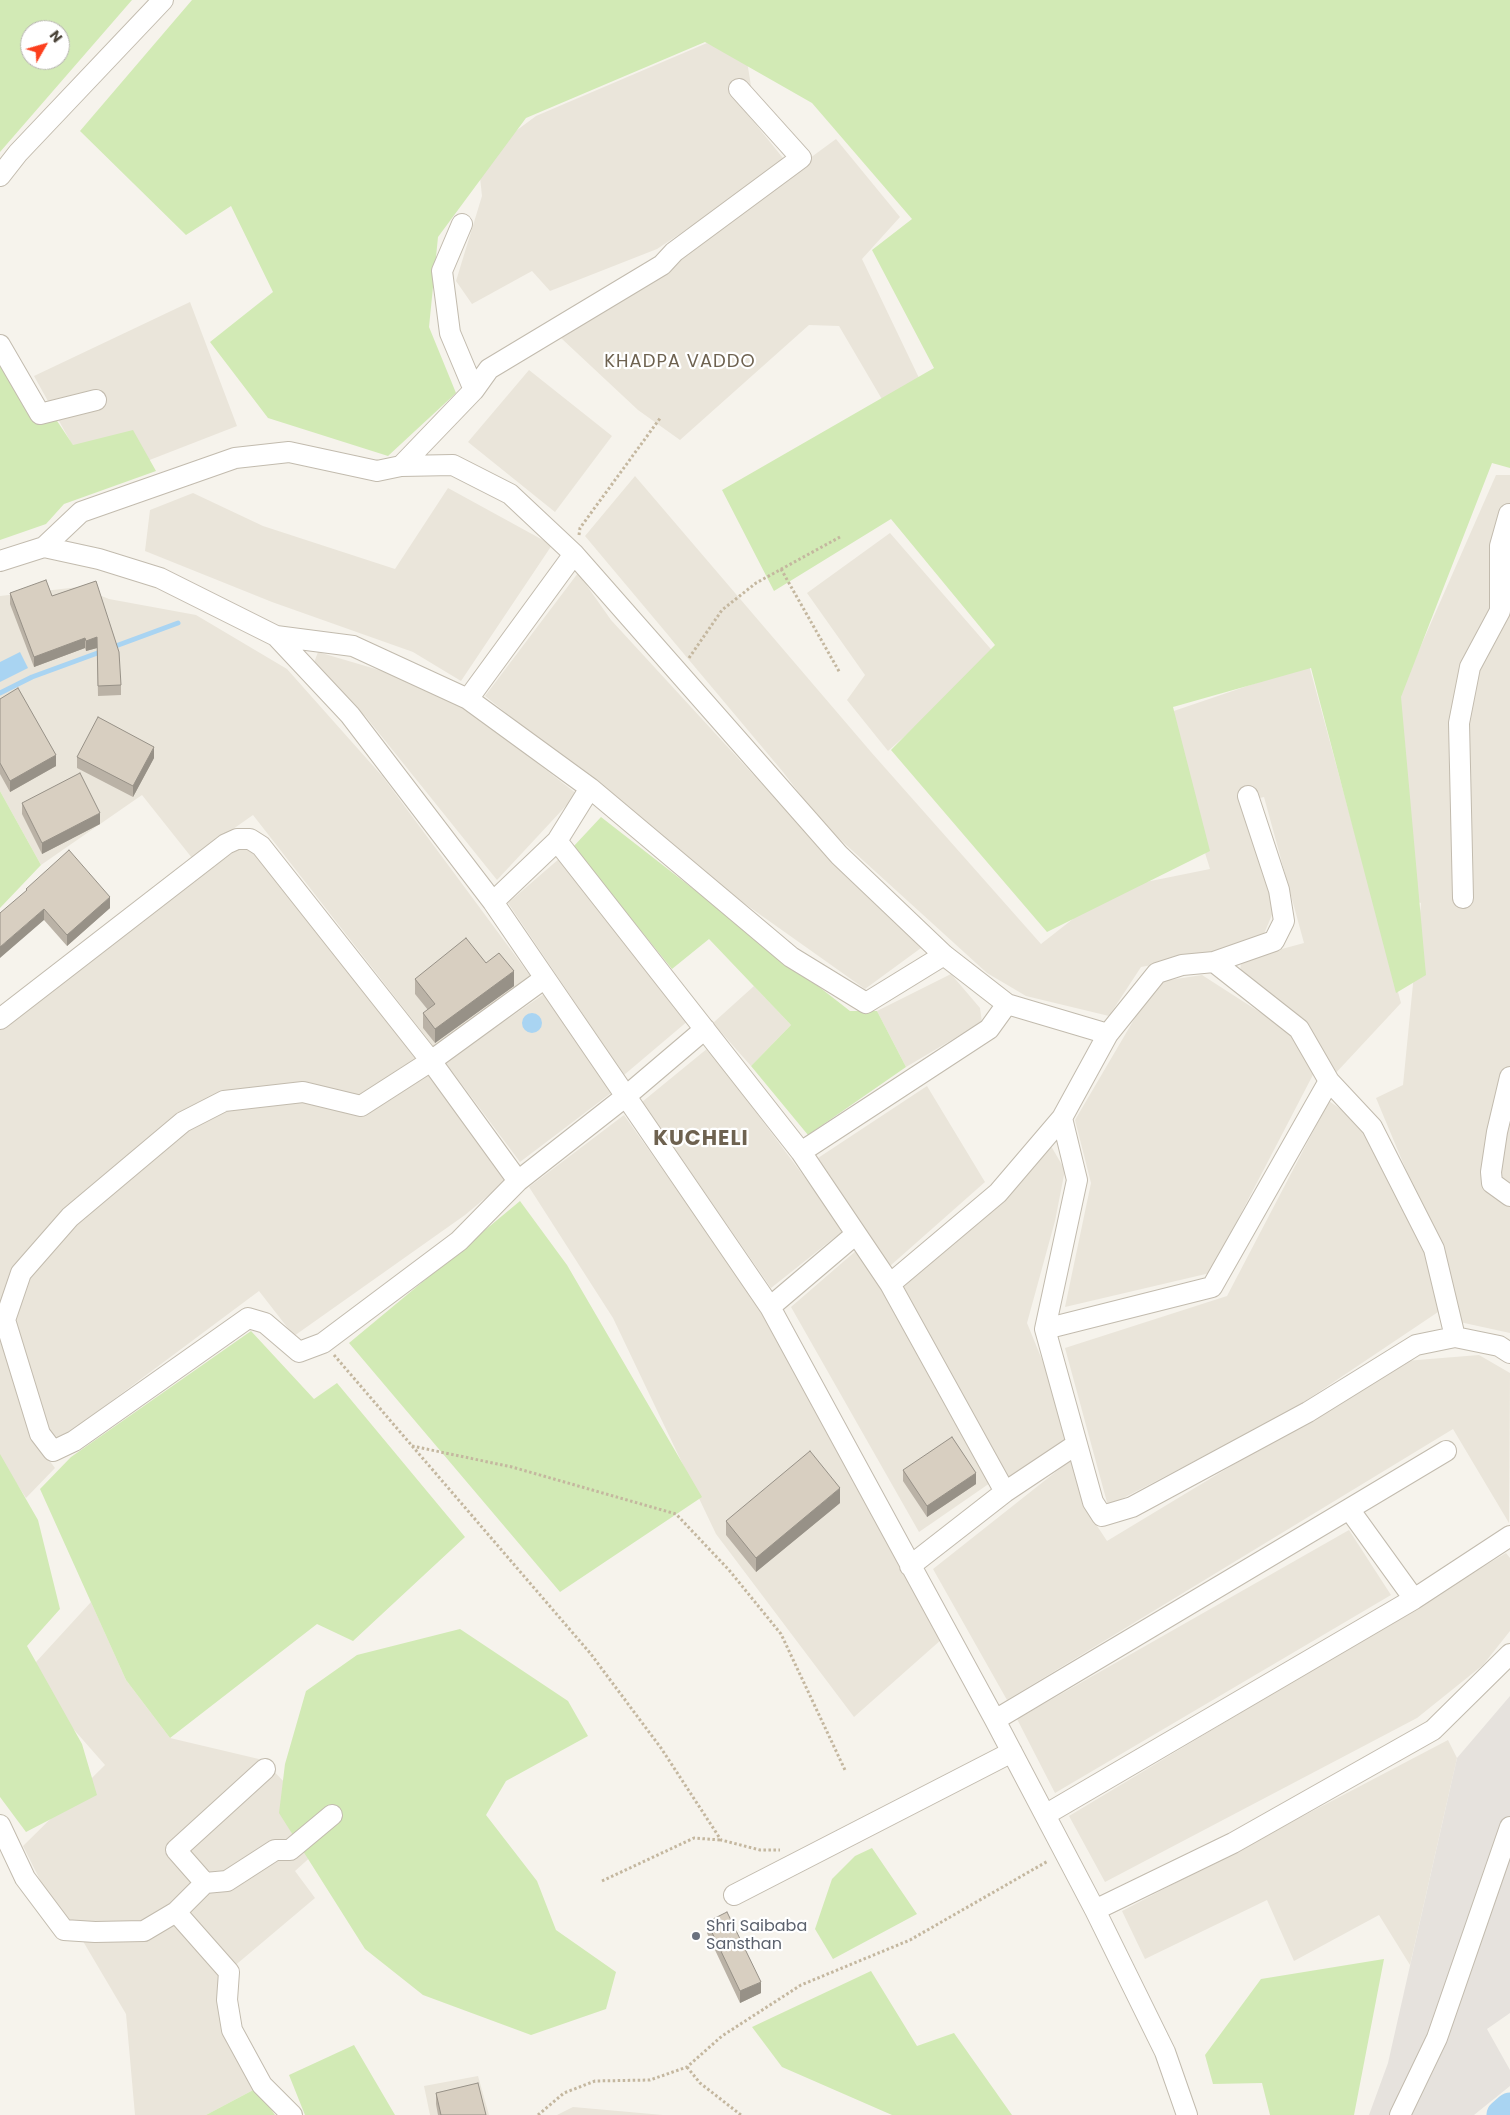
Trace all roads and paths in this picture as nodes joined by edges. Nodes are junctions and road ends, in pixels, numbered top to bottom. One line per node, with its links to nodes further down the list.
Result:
1 (163, 0): 3 (street)
2 (740, 89): 6 (street)
3 (0, 176)
4 (462, 224): 6 (street)
5 (0, 345): 7 (street)
6 (474, 390): 9 (street)
7 (96, 400)
8 (661, 417): 13 (path)
9 (401, 466): 12 (street); 13 (street)
10 (1509, 514): 16 (street)
11 (840, 538): 15 (path)
12 (44, 547): 14 (street); 17 (street)
13 (574, 554): 19 (street); 20 (street)
14 (0, 561)
15 (781, 570): 18 (path); 19 (path)
16 (1505, 610): 24 (street)
17 (276, 636): 20 (street); 25 (street)
18 (840, 672)
19 (679, 673): 26 (street)
20 (468, 699): 21 (street)
21 (590, 788): 23 (street); 26 (street)
22 (1248, 796): 27 (street)
23 (557, 841): 25 (street); 31 (street)
24 (1463, 898)
25 (493, 902): 28 (street)
26 (944, 955): 29 (street)
27 (1214, 962): 32 (street); 35 (street)
28 (545, 978): 33 (street); 36 (street)
29 (1007, 1004): 32 (street); 38 (street)
30 (0, 1018): 33 (street)
31 (705, 1029): 36 (street); 38 (street)
32 (1108, 1034): 37 (street)
33 (431, 1061): 39 (street); 46 (street)
34 (1510, 1077): 40 (street)
35 (1329, 1081): 44 (street); 45 (street)
36 (625, 1097): 39 (street); 43 (street)
37 (1062, 1118): 42 (street); 44 (street)
38 (801, 1152): 41 (street)
39 (518, 1182): 46 (street)
40 (1510, 1196)
41 (856, 1234): 42 (street); 43 (street)
42 (890, 1284): 51 (street)
43 (770, 1307): 54 (street)
44 (1045, 1329): 48 (street)
45 (1455, 1337): 47 (street); 48 (street)
46 (323, 1343): 49 (path)
47 (1510, 1353)
48 (1077, 1444): 51 (street)
49 (412, 1446): 60 (path); 65 (path)
50 (1446, 1451): 52 (street)
51 (1005, 1492): 54 (street)
52 (1349, 1509): 55 (street); 57 (street)
53 (1510, 1536): 55 (street)
54 (910, 1566): 57 (street)
55 (1414, 1599): 62 (street)
56 (1510, 1654): 71 (street)
57 (995, 1720): 58 (street)
58 (1012, 1752): 62 (street); 70 (street)
59 (265, 1769): 69 (street)
60 (845, 1770)
61 (332, 1815): 69 (street)
62 (1045, 1815): 67 (street)
63 (0, 1825): 72 (street)
64 (1510, 1827): 78 (street)
65 (721, 1840): 66 (path); 68 (path)
66 (788, 1850)
67 (1064, 1852): 71 (street); 73 (path)
68 (602, 1881)
69 (206, 1882): 72 (street)
70 (734, 1895)
71 (1095, 1910): 77 (street)
72 (176, 1912): 74 (street)
73 (688, 2067): 75 (path); 76 (path)
74 (292, 2115)
75 (538, 2115)
76 (741, 2115)
77 (1187, 2115)
78 (1400, 2115)

